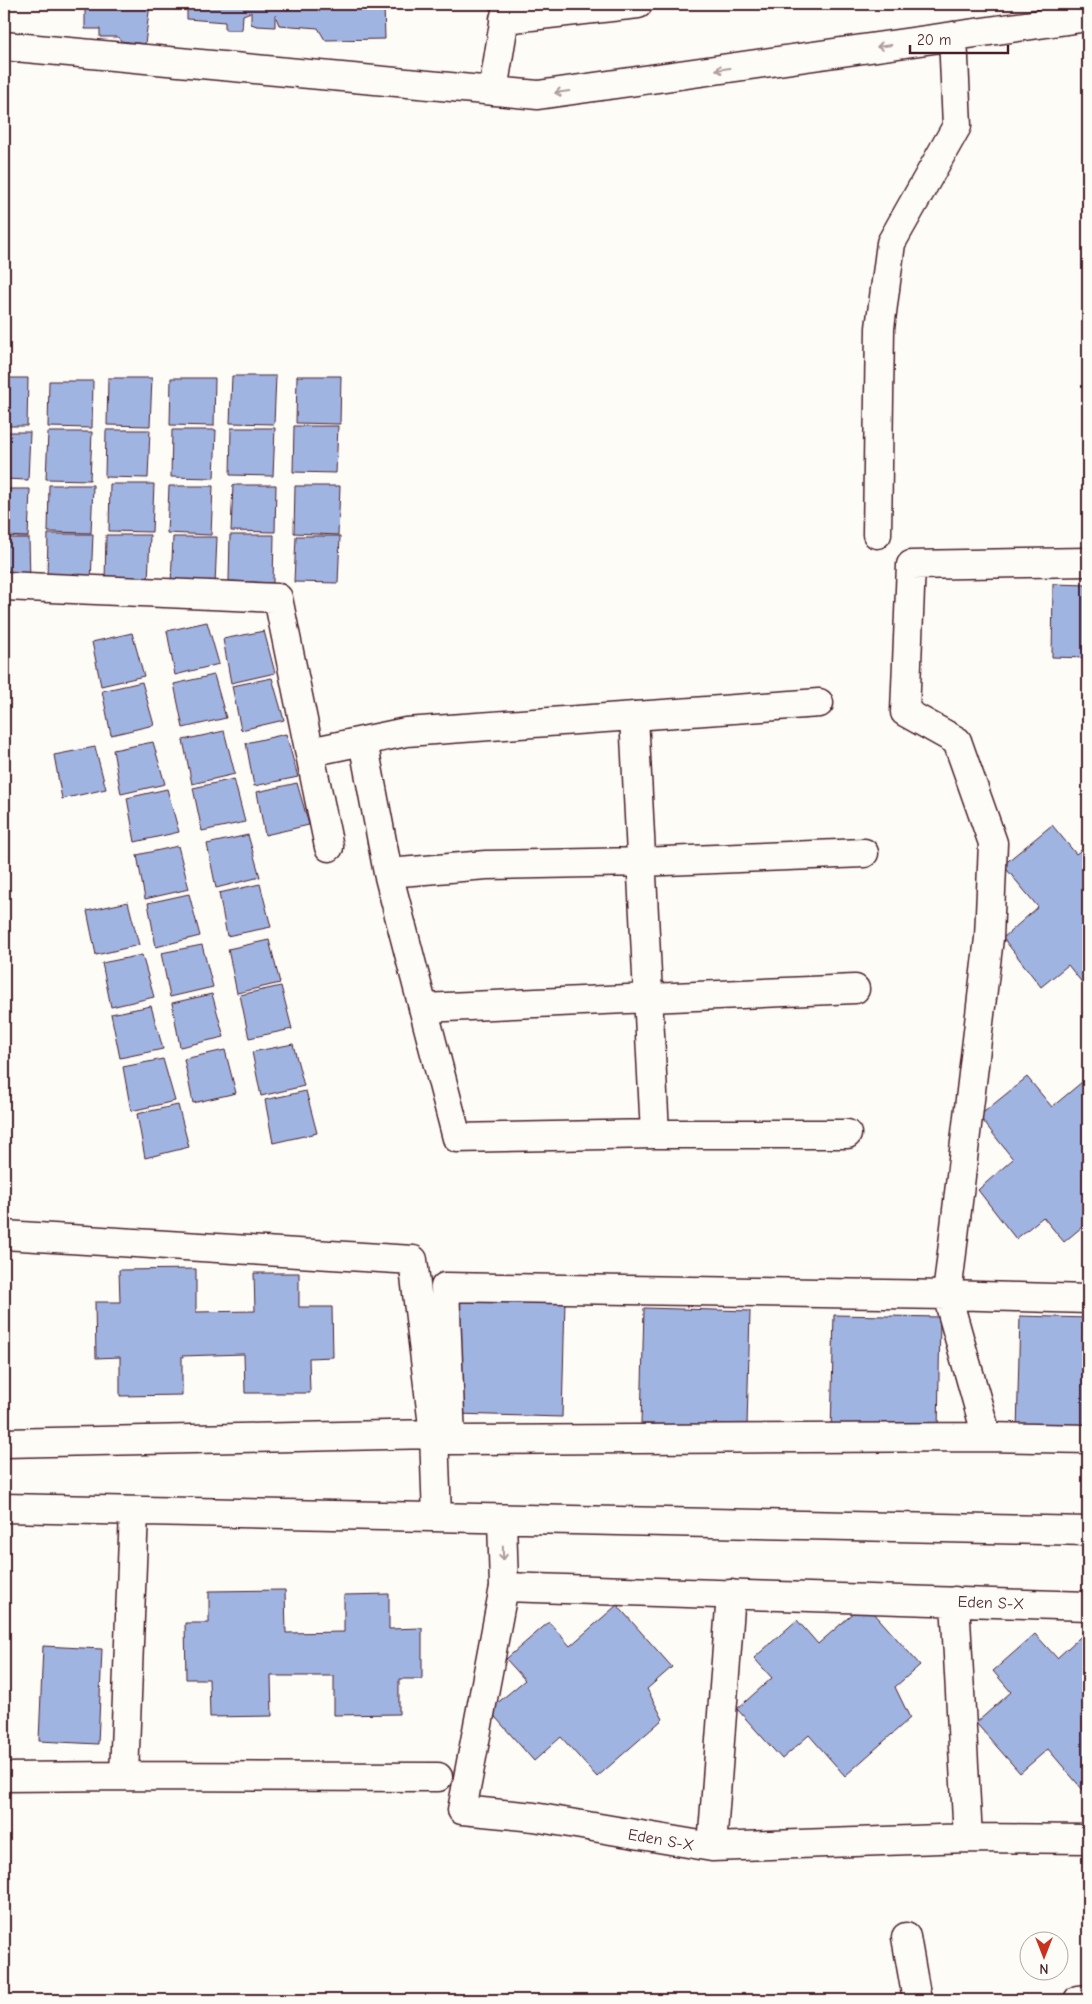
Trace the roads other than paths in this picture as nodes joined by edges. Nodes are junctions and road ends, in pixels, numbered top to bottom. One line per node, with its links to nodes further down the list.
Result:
1 (638, 4): 2 (street)
2 (506, 12): 6 (street)
3 (1088, 17): 4 (street)
4 (953, 36): 6 (street, one-way to 6); 7 (street)
5 (4, 46): 6 (street)
6 (493, 91)
7 (878, 534)
8 (1088, 562): 24 (street)
9 (4, 586): 13 (street)
10 (819, 703): 11 (street)
11 (634, 716): 12 (street); 16 (street)
12 (363, 741): 13 (street); 17 (street)
13 (310, 752): 14 (street)
14 (329, 847)
15 (864, 853): 16 (street)
16 (641, 862): 17 (street); 19 (street)
17 (388, 873): 20 (street)
18 (855, 988): 19 (street)
19 (648, 997): 20 (street); 21 (street)
20 (423, 1008): 21 (street)
21 (655, 1134): 22 (street)
22 (847, 1134)
23 (4, 1235): 26 (street)
24 (948, 1295): 25 (street); 27 (street); 27 (street)
25 (1088, 1299)
26 (434, 1434): 29 (street); 32 (street)
27 (987, 1437): 28 (street)
28 (1088, 1439)
29 (4, 1443)
30 (4, 1508): 31 (street)
31 (134, 1511): 32 (street); 39 (street)
32 (437, 1517): 33 (street)
33 (502, 1519): 34 (street); 35 (street, Eden S-X, one-way to 35)
34 (1088, 1531)
35 (504, 1587): 36 (street, Eden S-X); 44 (street, Eden S-X)
36 (730, 1594): 37 (street, Eden S-X); 44 (street)
37 (955, 1601): 38 (street, Eden S-X); 42 (street)
38 (1088, 1606)
39 (124, 1776): 40 (street); 41 (street)
40 (4, 1777)
41 (438, 1777)
42 (968, 1838): 43 (street, Eden S-X); 44 (street, Eden S-X)
43 (1088, 1839)
44 (712, 1847)
45 (906, 1937): 47 (street)
46 (1088, 1999): 48 (street)
47 (916, 2000)
48 (1078, 2000)

